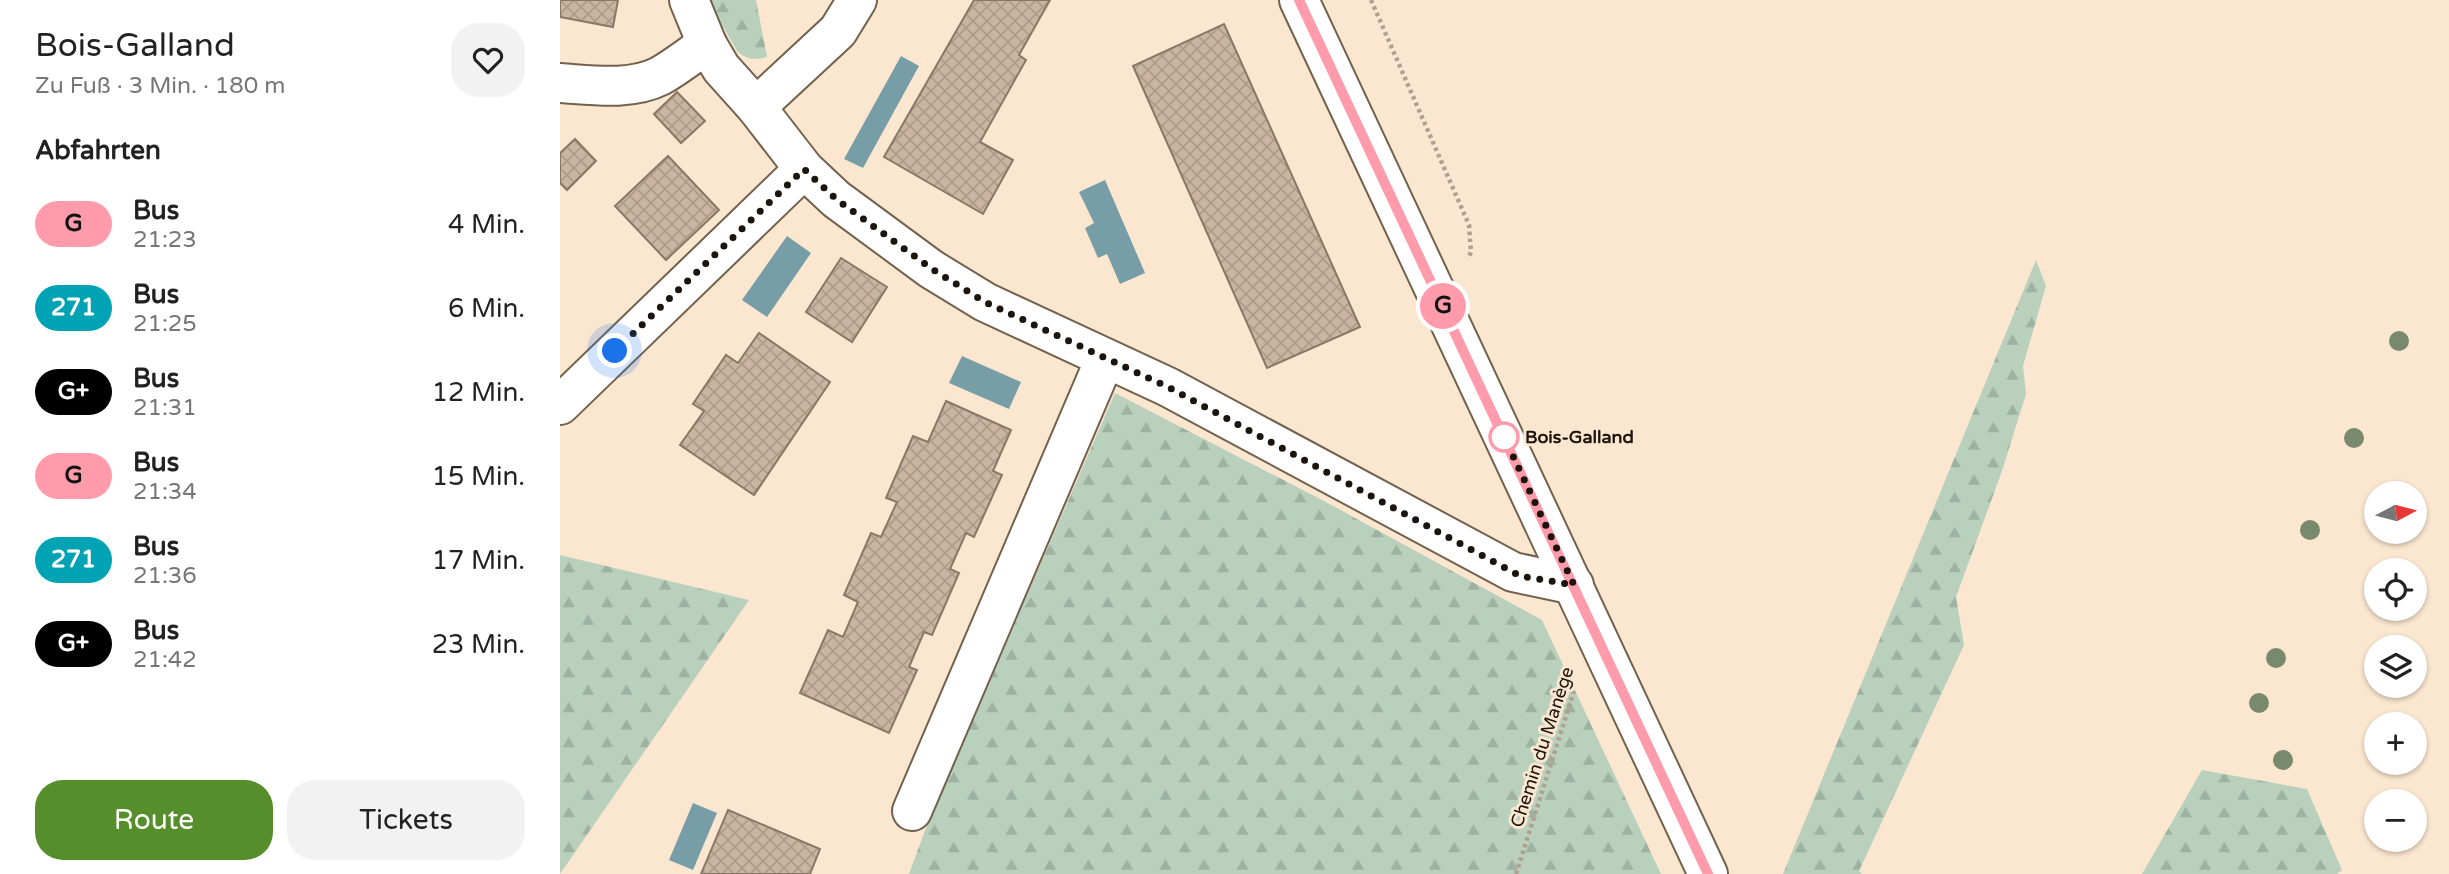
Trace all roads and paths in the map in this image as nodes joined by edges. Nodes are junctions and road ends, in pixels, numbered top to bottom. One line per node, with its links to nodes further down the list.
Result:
1 (689, 0): 5 (street)
2 (857, 0): 7 (street)
3 (1299, 0): 12 (street)
4 (1371, 0): 9 (path)
5 (706, 44): 6 (street); 7 (street)
6 (560, 83)
7 (756, 107): 8 (street)
8 (804, 169): 10 (street); 11 (street)
9 (1464, 266)
10 (1105, 359): 12 (street); 14 (street)
11 (560, 405)
12 (1574, 585): 13 (street)
13 (1594, 629): 15 (path, Chemin du Manège); 16 (street)
14 (912, 811)
15 (1516, 874)
16 (1708, 874)

